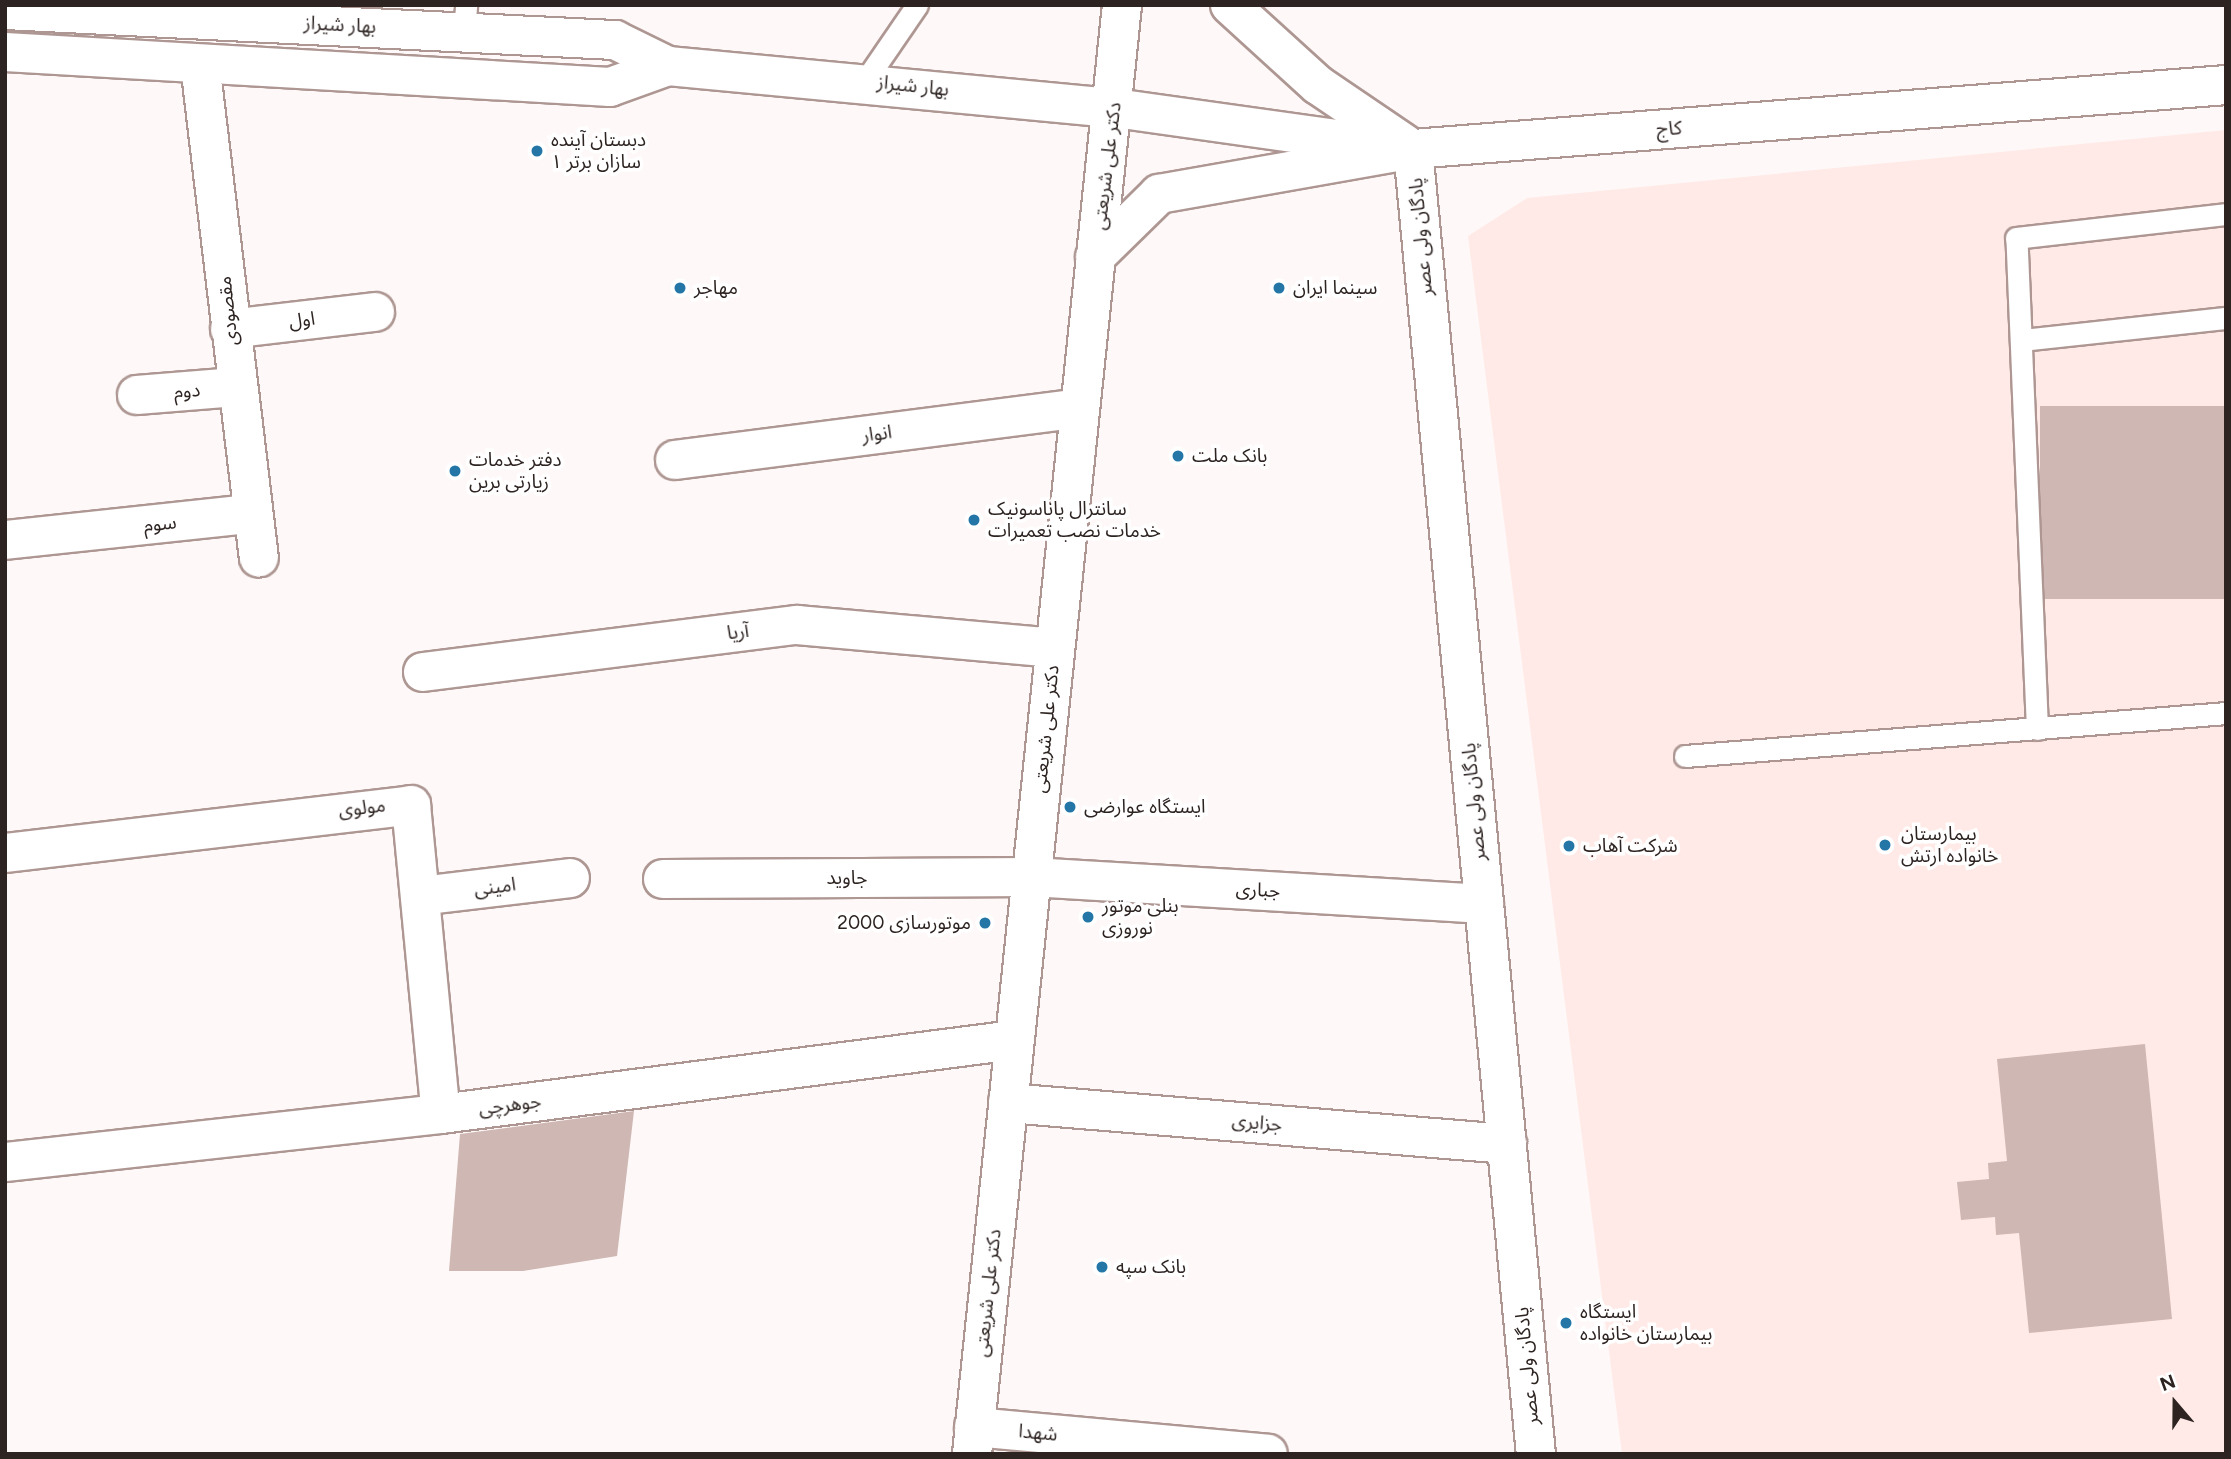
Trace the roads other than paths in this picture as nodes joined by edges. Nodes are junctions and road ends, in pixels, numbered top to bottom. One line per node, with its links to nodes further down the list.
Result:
1 (917, 5): 9 (lane)
2 (1122, 5): 11 (main road, دکتر علی شریعتی)
3 (1230, 5): 12 (main road)
4 (5, 10): 5 (main road, بهار شیراز)
5 (465, 18): 8 (main road, بهار شیراز)
6 (5, 52): 7 (main road, بهار شیراز)
7 (200, 64): 8 (main road, بهار شیراز); 17 (main road, مقصودی)
8 (668, 66): 9 (main road, بهار شیراز)
9 (865, 81): 11 (main road, بهار شیراز)
10 (2226, 85): 12 (main road, کاج)
11 (1115, 108): 12 (main road, کاج); 14 (main road, دکتر علی شریعتی)
12 (1413, 149): 14 (main road); 36 (main road, پادگان ولی عصر)
13 (2226, 214): 18 (lane)
14 (1095, 257): 21 (main road, دکتر علی شریعتی)
15 (375, 312): 17 (main road, اول)
16 (2226, 318): 18 (lane)
17 (230, 329): 19 (main road, مقصودی)
18 (2022, 340): 29 (lane)
19 (236, 387): 20 (main road, دوم); 23 (main road, مقصودی)
20 (137, 395)
21 (1079, 408): 22 (main road, انوار); 26 (main road, دکتر علی شریعتی)
22 (675, 460)
23 (250, 514): 24 (main road, سوم); 25 (main road, مقصودی)
24 (5, 540)
25 (259, 557)
26 (1055, 648): 27 (main road, آریا); 32 (main road, دکتر علی شریعتی)
27 (423, 672)
28 (2226, 713): 29 (lane)
29 (2037, 729): 30 (lane)
30 (1685, 756)
31 (5, 853): 35 (main road, مولوی)
32 (1031, 877): 34 (main road, جاوید); 36 (main road, جباری); 37 (main road, دکتر علی شریعتی)
33 (570, 878): 35 (main road, امینی)
34 (663, 880)
35 (421, 896): 39 (main road, مولوی)
36 (1484, 904): 40 (main road, پادگان ولی عصر)
37 (1014, 1040): 38 (main road, دکتر علی شریعتی); 39 (main road, جوهرچی)
38 (1008, 1103): 40 (main road, جزایری); 42 (main road, دکتر علی شریعتی)
39 (441, 1114): 41 (main road, جوهرچی)
40 (1507, 1144): 44 (main road, پادگان ولی عصر)
41 (5, 1162)
42 (973, 1440): 43 (main road, شهدا)
43 (1268, 1454)
44 (1536, 1454)

